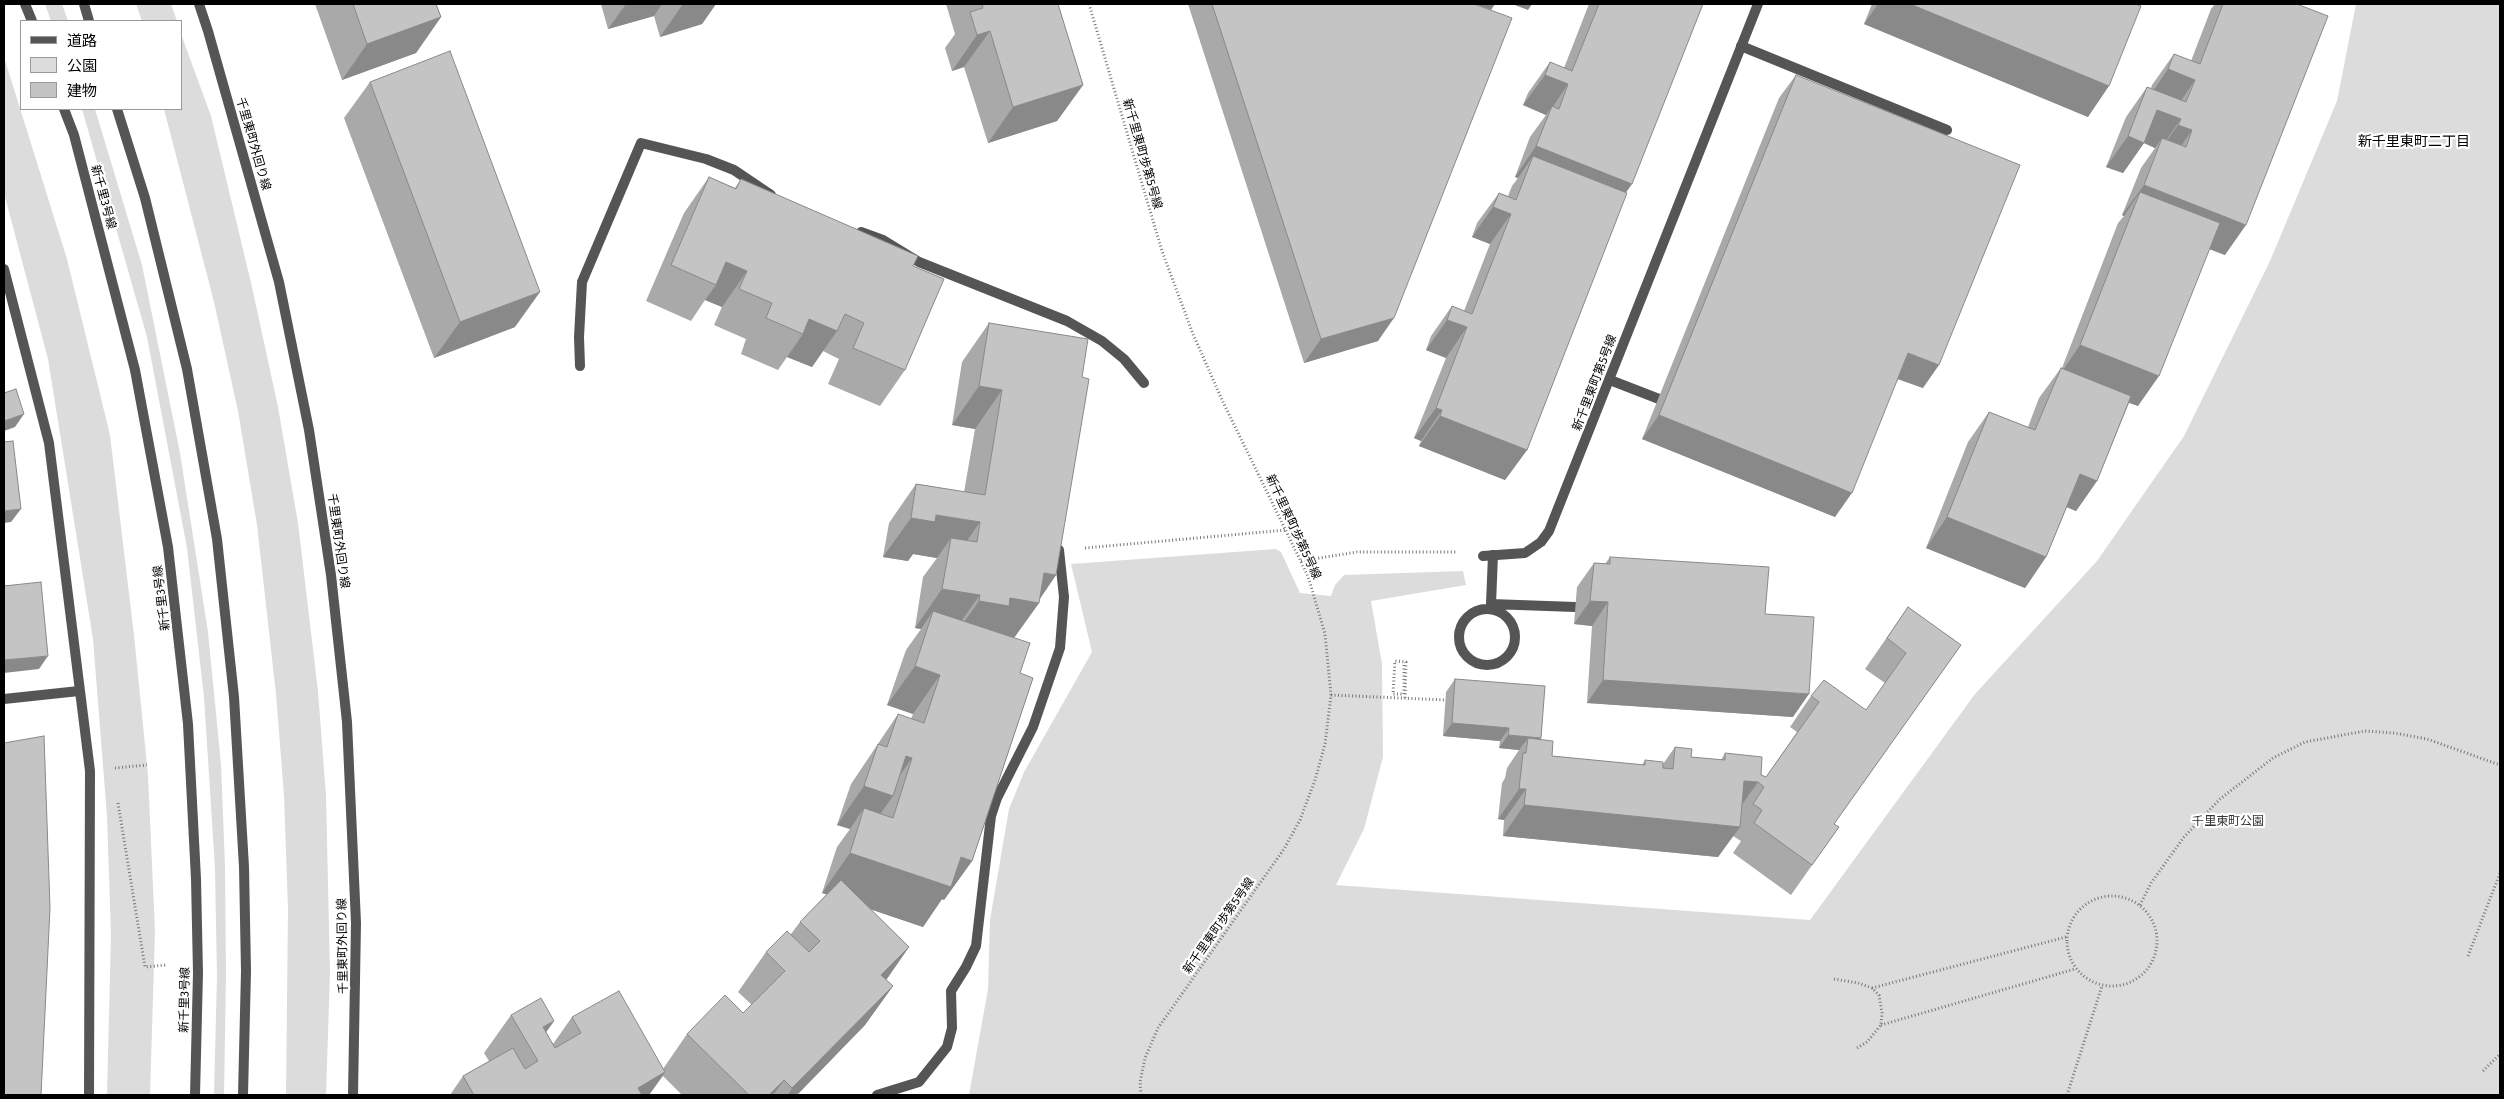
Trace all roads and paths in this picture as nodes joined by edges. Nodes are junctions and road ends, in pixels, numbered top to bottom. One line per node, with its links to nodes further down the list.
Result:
1 (25, 4): 6 (street)
2 (84, 4): 7 (street)
3 (199, 4): 51 (street, 千里東町外回り線)
4 (1089, 4): 19 (path, 新千里東町歩第5号線)
5 (1758, 4): 8 (street, 新千里東町第5号線)
6 (32, 20)
7 (89, 20)
8 (1741, 46): 11 (street); 16 (street, 新千里東町第5号線)
9 (64, 110): 49 (street, 新千里3号線)
10 (117, 110): 50 (street)
11 (1947, 130)
12 (778, 199): 15 (street)
13 (847, 227): 17 (street)
14 (4, 269): 26 (street)
15 (580, 366)
16 (1610, 380): 18 (street); 21 (street, 新千里東町第5号線)
17 (1144, 383)
18 (1659, 399)
19 (1286, 530): 20 (path); 22 (path, 新千里東町歩第5号線)
20 (1059, 550): 52 (street)
21 (1488, 555): 22 (path); 23 (street)
22 (1301, 561): 27 (path, 新千里東町歩第5号線)
23 (1492, 607): 23 (street); 24 (street)
24 (1575, 607)
25 (1404, 665): 28 (path)
26 (79, 691): 29 (street); 48 (street)
27 (1331, 694): 28 (path); 53 (path, 新千里東町歩第5号線)
28 (1405, 698): 30 (path)
29 (4, 699)
30 (1446, 700)
31 (147, 765): 33 (path)
32 (2500, 765): 36 (path)
33 (118, 767)
34 (118, 799): 39 (path)
35 (2500, 873): 38 (path)
36 (2140, 905): 37 (path); 42 (path)
37 (2066, 937): 40 (path); 43 (path)
38 (2468, 956)
39 (166, 965)
40 (2075, 969): 42 (path); 44 (path)
41 (1834, 979): 43 (path)
42 (2102, 986): 54 (path)
43 (1872, 988): 44 (path)
44 (1881, 1025): 45 (path)
45 (1857, 1048)
46 (2500, 1054): 47 (path)
47 (2483, 1071)
48 (89, 1095)
49 (195, 1095)
50 (243, 1095)
51 (353, 1095)
52 (877, 1095)
53 (1141, 1095)
54 (2067, 1095)

